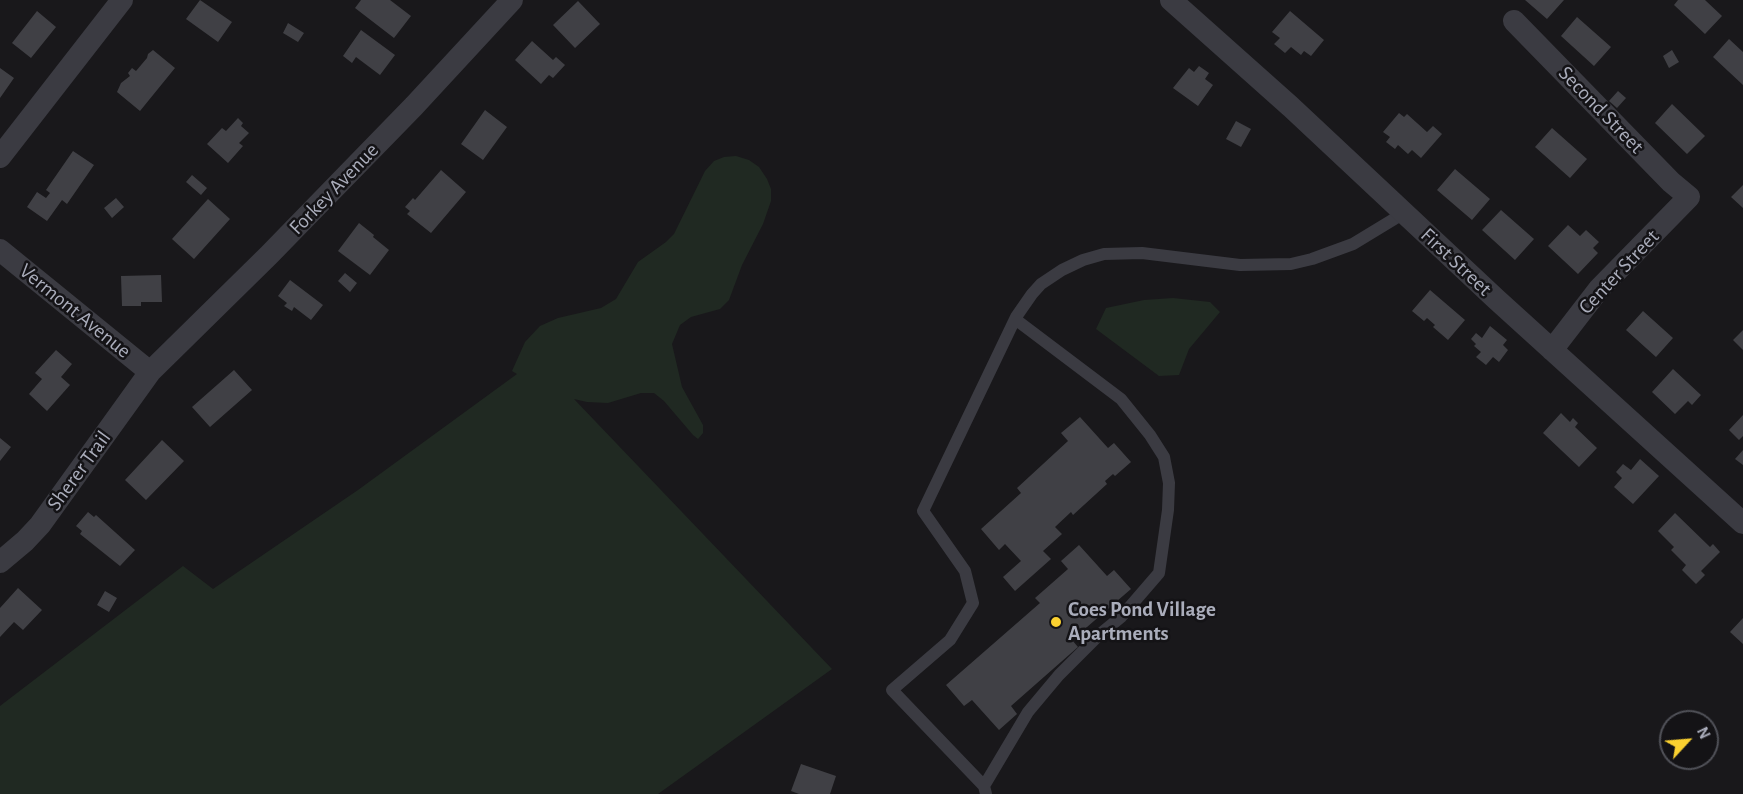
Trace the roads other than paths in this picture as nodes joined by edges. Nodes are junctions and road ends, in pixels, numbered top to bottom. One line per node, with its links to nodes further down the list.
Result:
1 (122, 0): 5 (street)
2 (512, 0): 11 (street, Forkey Avenue)
3 (1171, 0): 7 (street, First Street)
4 (1514, 21): 6 (street, Second Street)
5 (0, 157)
6 (1689, 197): 10 (street, Center Street)
7 (1404, 213): 9 (lane); 10 (street, First Street)
8 (0, 250): 11 (street, Vermont Avenue)
9 (1015, 319): 14 (lane); 14 (lane)
10 (1552, 350): 12 (street, First Street)
11 (150, 372): 13 (street, Sherer Trail)
12 (1743, 523)
13 (0, 562)
14 (985, 790)

